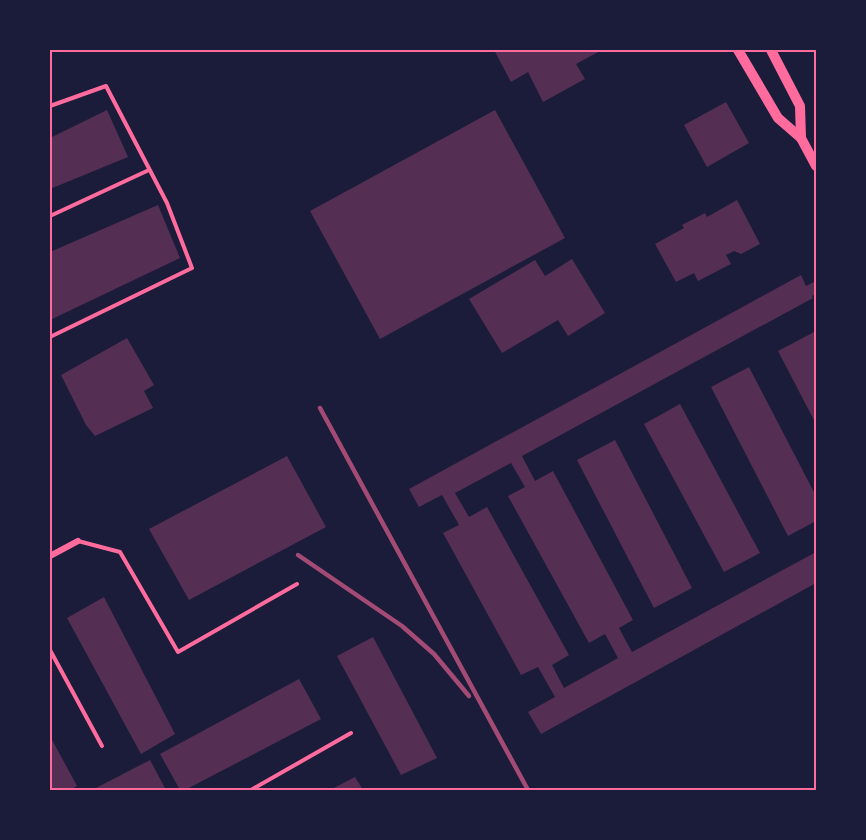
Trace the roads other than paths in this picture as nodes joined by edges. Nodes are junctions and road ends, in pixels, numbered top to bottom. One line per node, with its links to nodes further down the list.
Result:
1 (738, 50): 4 (main road)
2 (771, 50): 4 (main road)
3 (50, 106): 6 (lane)
4 (801, 138): 5 (main road)
5 (816, 165)
6 (149, 170): 7 (lane); 8 (lane)
7 (50, 216)
8 (50, 337)
9 (78, 541): 10 (street); 11 (lane)
10 (50, 556)
11 (297, 584)
12 (50, 650): 14 (lane)
13 (351, 733): 15 (lane)
14 (102, 746)
15 (251, 790)

